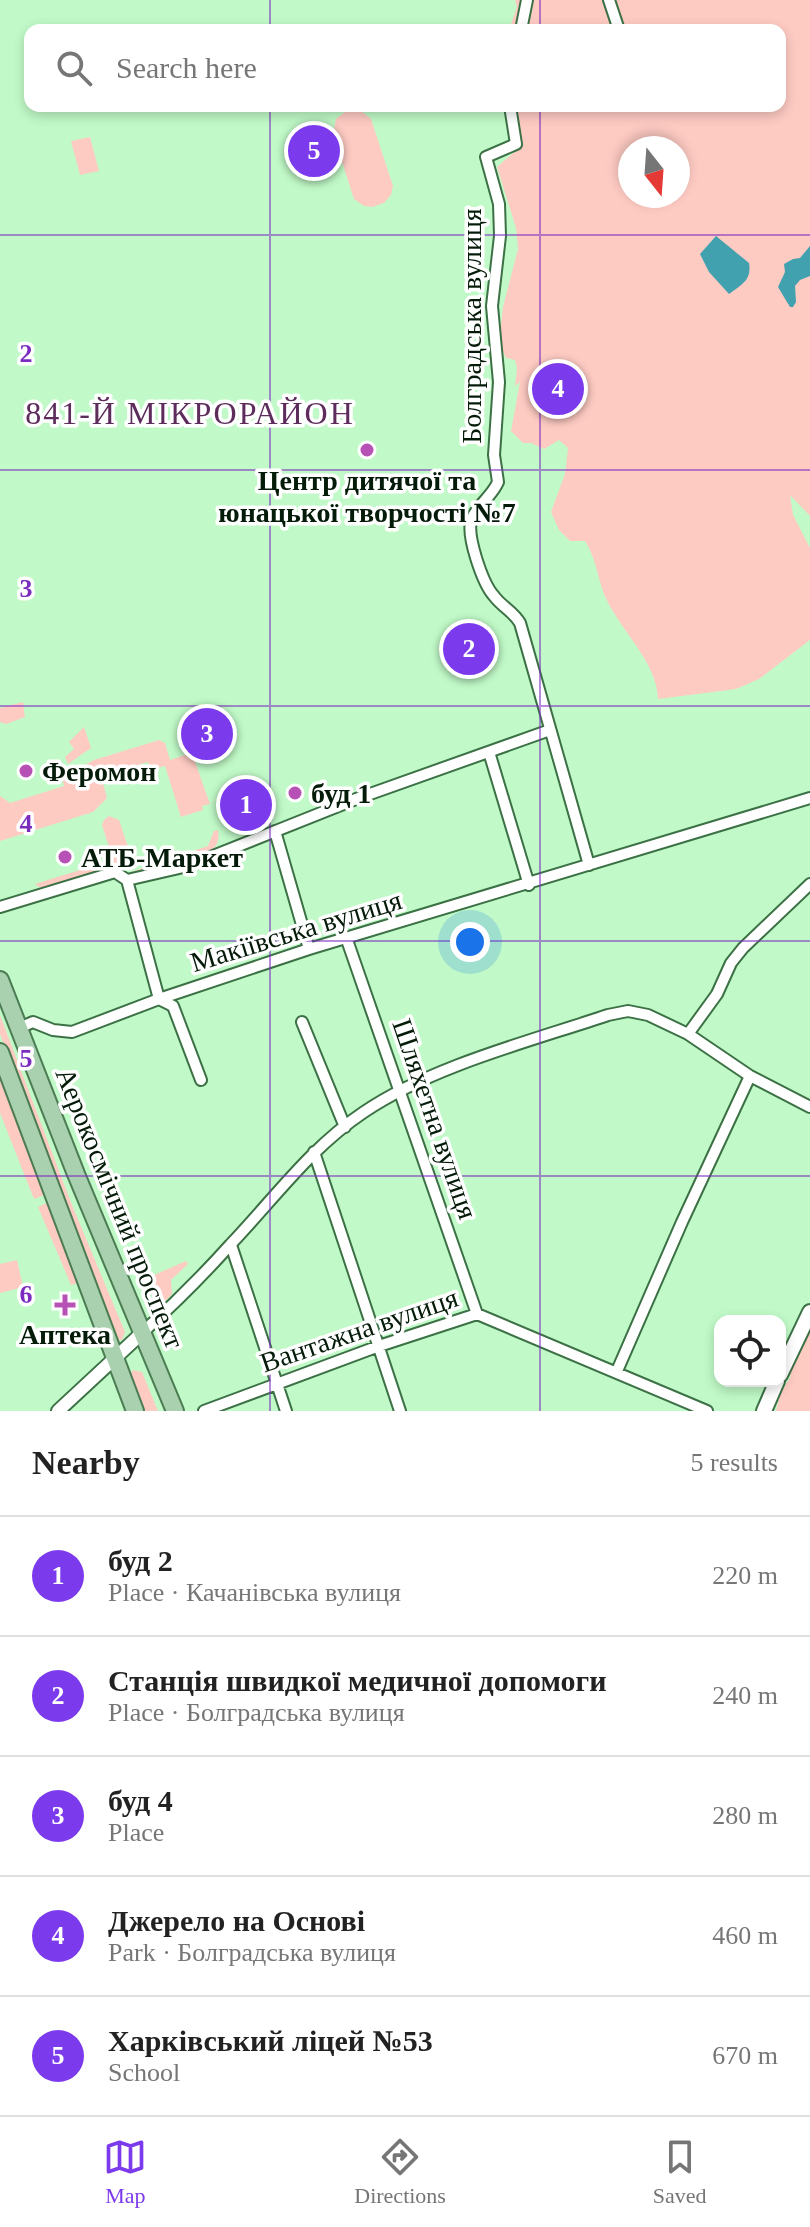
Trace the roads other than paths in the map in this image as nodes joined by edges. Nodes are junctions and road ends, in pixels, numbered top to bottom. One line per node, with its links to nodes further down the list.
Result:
1 (527, 0): 3 (street)
2 (609, 0): 4 (street)
3 (522, 24)
4 (617, 24)
5 (511, 112): 6 (street, Болградська вулиця)
6 (550, 730): 7 (street); 10 (street)
7 (489, 752): 9 (street); 13 (street)
8 (810, 798): 10 (street, Макіївська вулиця)
9 (275, 831): 11 (street); 16 (street)
10 (589, 865): 13 (street, Макіївська вулиця)
11 (127, 880): 14 (street); 18 (street)
12 (810, 884): 21 (street)
13 (529, 885): 15 (street, Макіївська вулиця)
14 (0, 907)
15 (347, 940): 16 (street, Макіївська вулиця); 25 (street, Шляхетна вулиця)
16 (309, 949): 18 (street, Макіївська вулиця)
17 (0, 980): 20 (main road, Аерокосмічний проспект)
18 (159, 999): 20 (street, Макіївська вулиця); 24 (street)
19 (302, 1022): 27 (street)
20 (19, 1028): 32 (main road, Аерокосмічний проспект)
21 (688, 1034): 23 (street); 25 (street)
22 (0, 1052): 34 (main road, Аерокосмічний проспект)
23 (750, 1076): 26 (street); 36 (street)
24 (201, 1080)
25 (399, 1091): 27 (street); 31 (street, Шляхетна вулиця)
26 (810, 1107)
27 (345, 1127): 28 (street)
28 (314, 1152): 29 (street); 33 (street)
29 (231, 1245): 32 (street); 37 (street)
30 (810, 1312): 35 (main road)
31 (477, 1314): 33 (street, Вантажна вулиця); 36 (street, Вантажна вулиця)
32 (143, 1332): 34 (street); 41 (main road, Аерокосмічний проспект)
33 (379, 1346): 37 (street, Вантажна вулиця); 44 (street)
34 (115, 1357): 39 (street); 40 (main road, Аерокосмічний проспект)
35 (786, 1362)
36 (617, 1371): 45 (street, Вантажна вулиця)
37 (276, 1383): 42 (street, Вантажна вулиця); 43 (street)
38 (774, 1387): 46 (main road)
39 (58, 1411)
40 (135, 1411)
41 (175, 1411)
42 (204, 1411)
43 (286, 1411)
44 (400, 1411)
45 (707, 1411)
46 (764, 1411)

